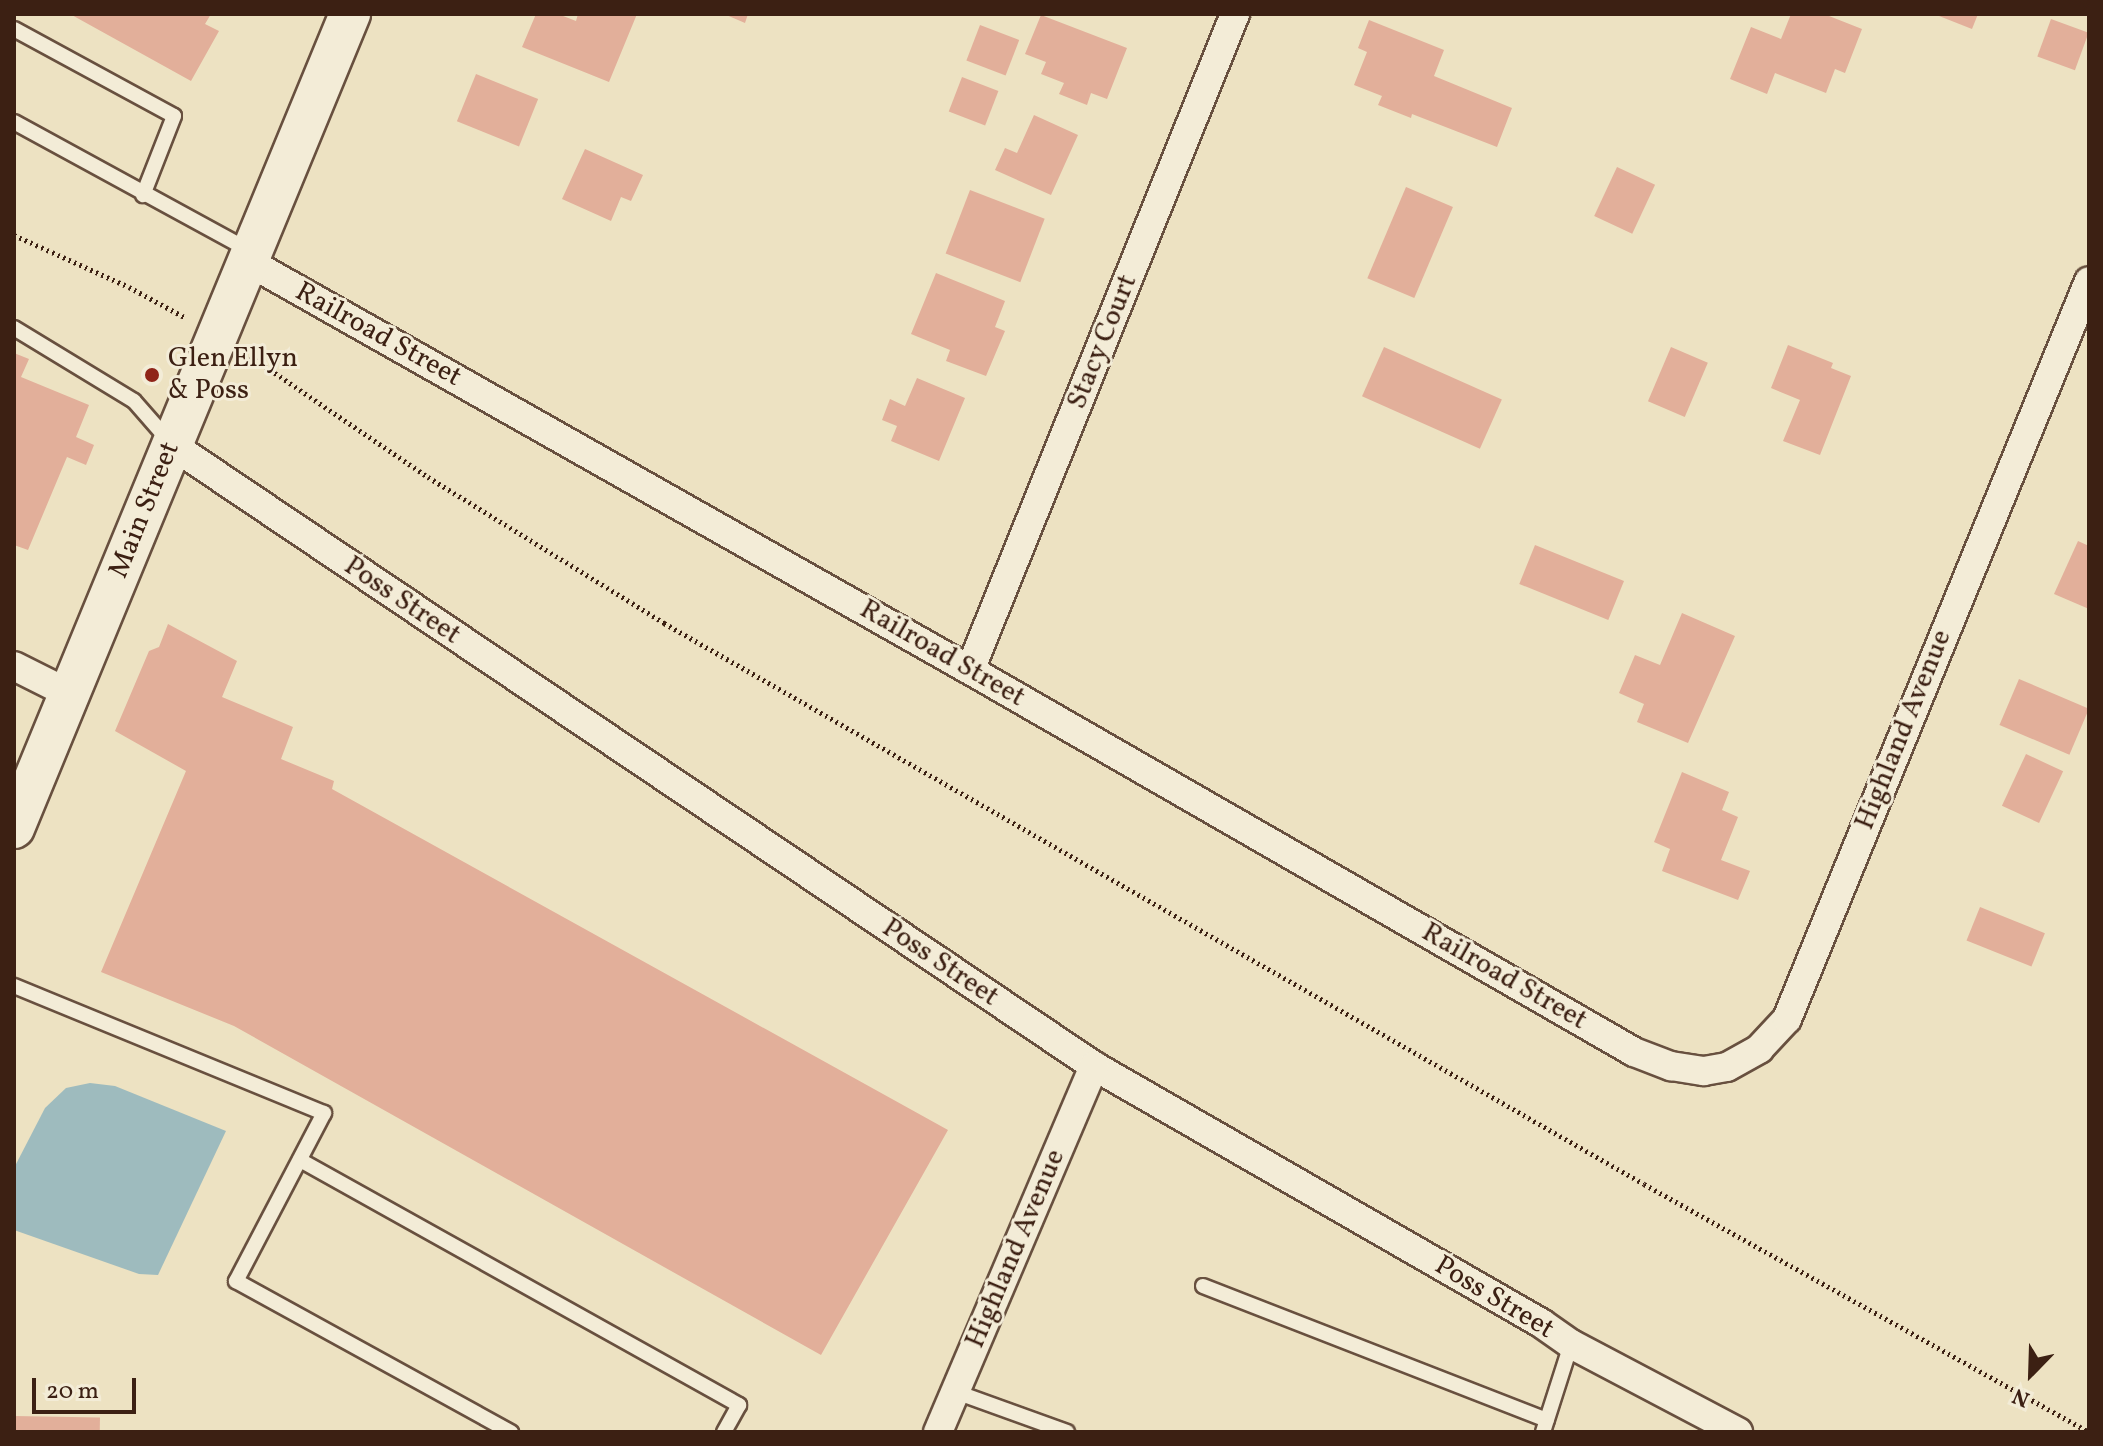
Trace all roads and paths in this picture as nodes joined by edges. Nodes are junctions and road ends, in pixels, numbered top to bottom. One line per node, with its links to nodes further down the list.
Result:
1 (350, 14): 7 (street, Main Street)
2 (1235, 14): 14 (street, Stacy Court)
3 (14, 29): 5 (lane)
4 (14, 122): 5 (lane)
5 (143, 195): 7 (lane)
6 (14, 235): 9 (path)
7 (249, 257): 12 (street, Main Street); 14 (street, Railroad Street)
8 (2089, 281): 18 (street, Highland Avenue)
9 (184, 317)
10 (14, 328): 12 (lane)
11 (253, 357): 30 (path)
12 (172, 445): 15 (street, Main Street); 19 (street, Poss Street)
13 (14, 666): 15 (street)
14 (970, 670): 18 (street, Railroad Street)
15 (70, 694): 16 (street, Main Street)
16 (14, 828)
17 (14, 986): 20 (lane)
18 (1634, 1052)
19 (1094, 1066): 22 (street, Poss Street); 23 (street, Highland Avenue)
20 (300, 1160): 25 (lane); 26 (lane)
21 (1203, 1286): 24 (lane)
22 (1571, 1344): 24 (lane); 29 (street, Poss Street)
23 (956, 1392): 27 (street, Highland Avenue); 28 (lane)
24 (1545, 1426)
25 (511, 1432)
26 (724, 1432)
27 (938, 1432)
28 (1067, 1432)
29 (1738, 1432)
30 (2089, 1432)

